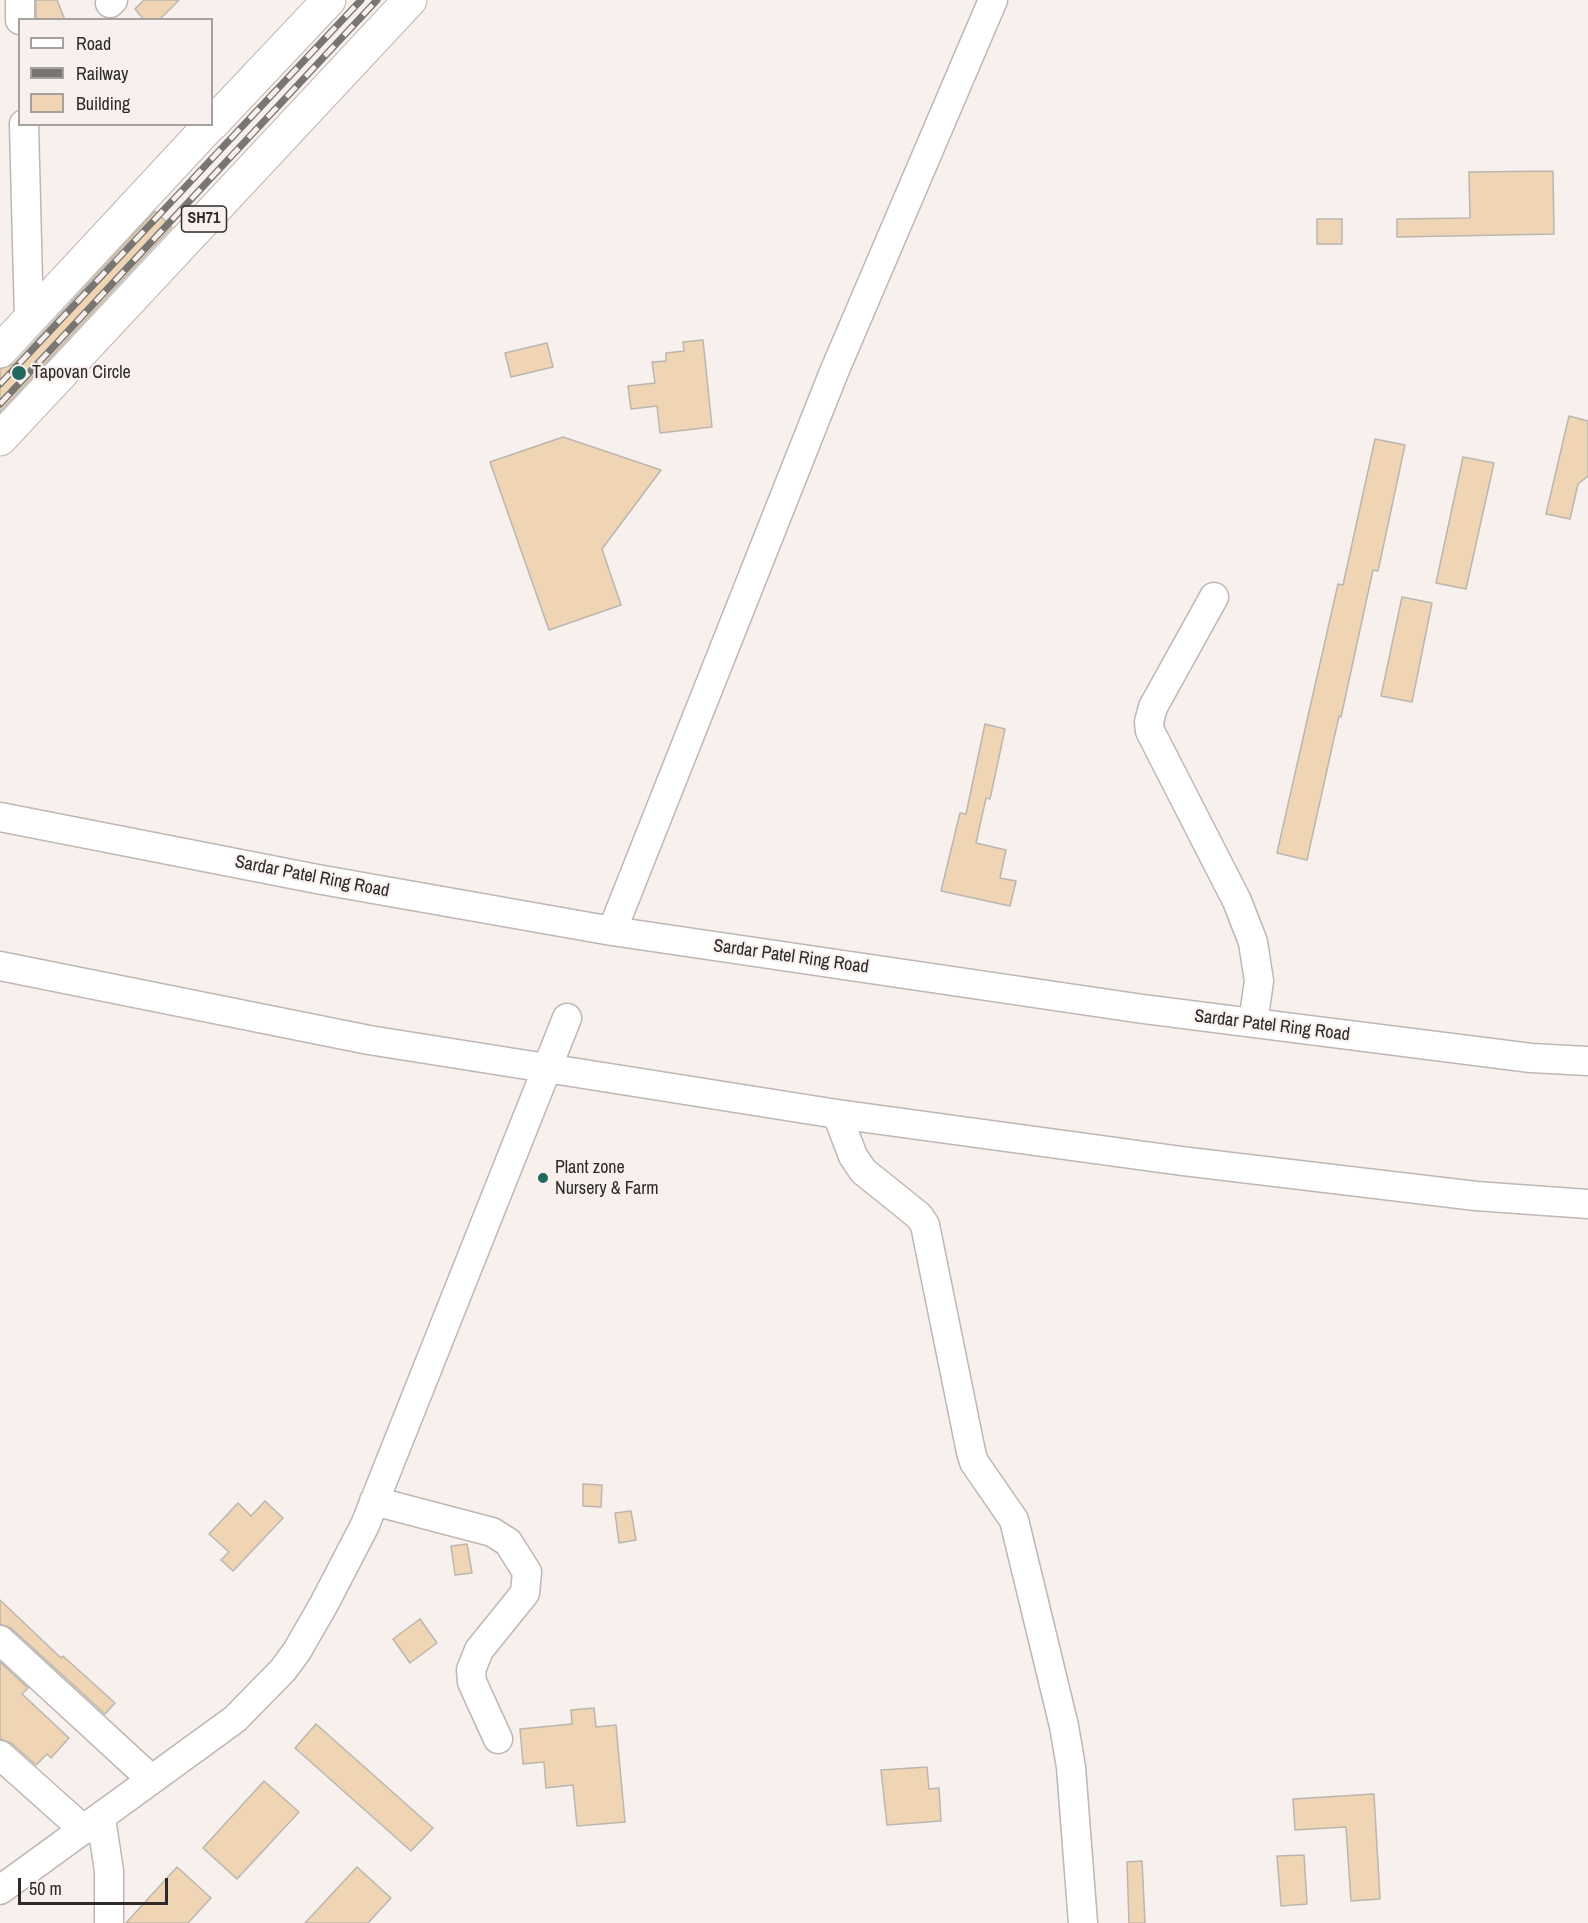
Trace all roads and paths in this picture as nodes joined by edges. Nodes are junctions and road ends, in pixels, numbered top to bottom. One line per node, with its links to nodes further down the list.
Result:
1 (20, 0): 5 (street)
2 (410, 0): 11 (main road, SH71)
3 (993, 0): 14 (street)
4 (326, 1): 6 (main road)
5 (20, 18)
6 (213, 122)
7 (24, 126): 9 (street)
8 (209, 126): 9 (main road)
9 (29, 320): 10 (main road)
10 (0, 351)
11 (0, 439)
12 (1214, 597): 17 (street)
13 (0, 817): 14 (street, Sardar Patel Ring Road)
14 (612, 931): 17 (street, Sardar Patel Ring Road)
15 (0, 966): 19 (street)
16 (567, 1018): 19 (street)
17 (1253, 1023): 18 (street, Sardar Patel Ring Road)
18 (1588, 1061)
19 (546, 1068): 20 (street); 22 (street)
20 (837, 1114): 21 (street); 30 (street)
21 (1588, 1204)
22 (374, 1501): 24 (street); 26 (street)
23 (0, 1640): 26 (street)
24 (498, 1739)
25 (0, 1755): 27 (street)
26 (151, 1779): 27 (street)
27 (92, 1824): 28 (street); 29 (street)
28 (0, 1890)
29 (109, 1923)
30 (1083, 1923)

